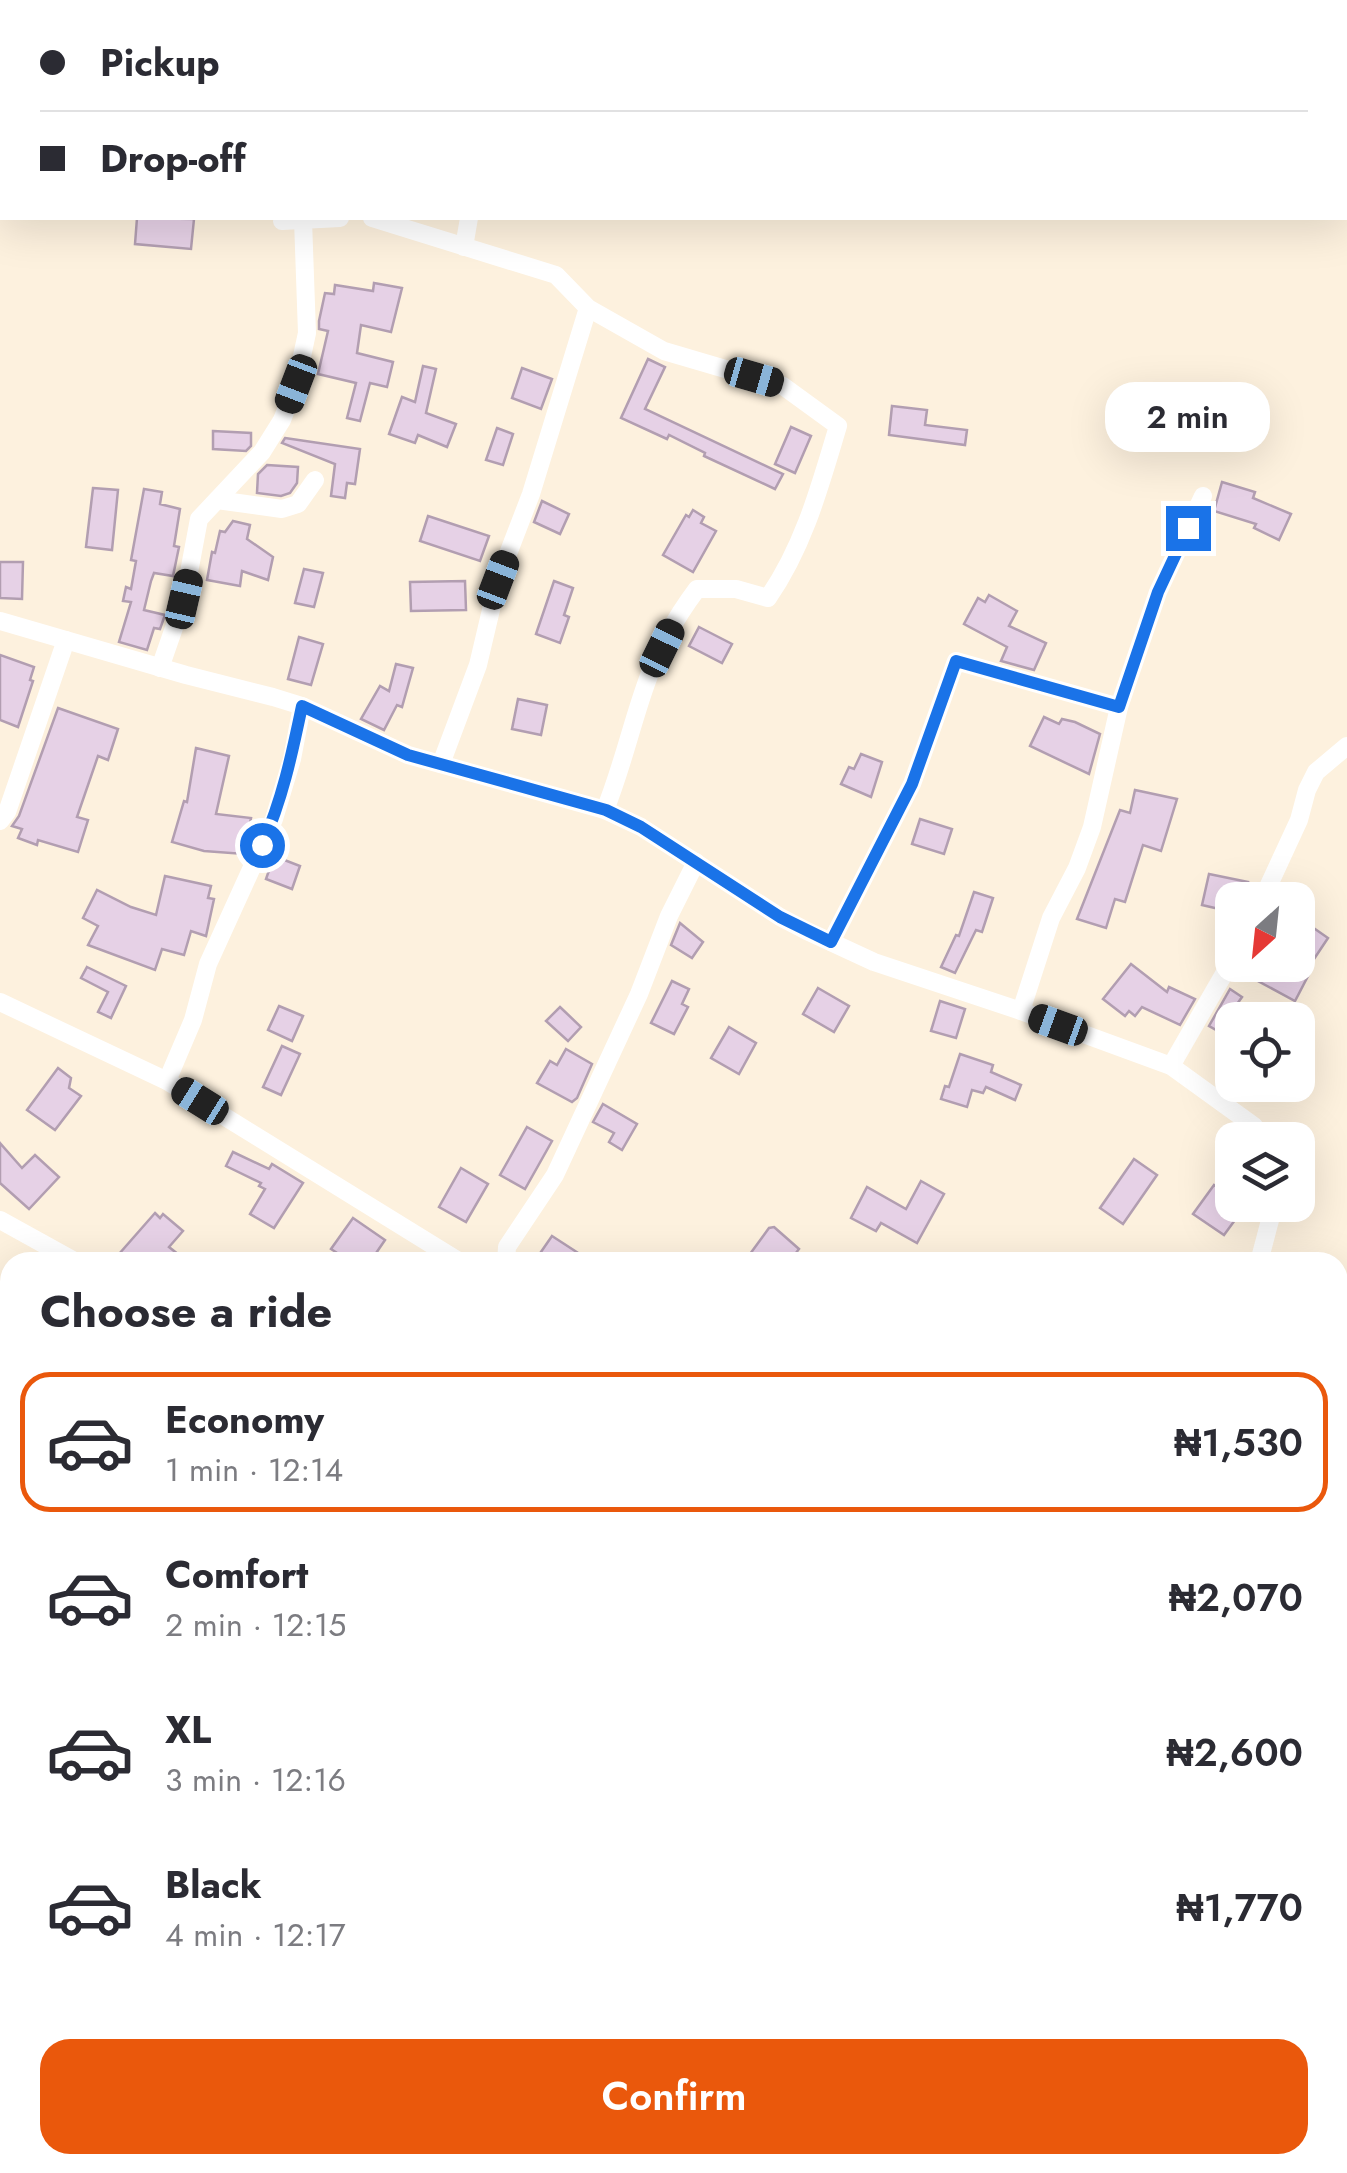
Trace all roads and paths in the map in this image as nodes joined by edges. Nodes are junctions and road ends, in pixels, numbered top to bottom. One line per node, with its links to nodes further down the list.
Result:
1 (282, 220): 2 (street)
2 (303, 220): 9 (street)
3 (378, 220): 5 (street)
4 (469, 220): 5 (street)
5 (464, 247): 6 (street)
6 (588, 308): 16 (street); 17 (street)
7 (315, 480): 9 (street)
8 (1203, 496): 14 (street)
9 (217, 500): 12 (street)
10 (0, 621): 11 (street)
11 (66, 640): 12 (street); 18 (street)
12 (160, 668): 13 (street)
13 (302, 706): 16 (street); 26 (street)
14 (1119, 707): 21 (street); 24 (street)
15 (1347, 746): 20 (street)
16 (441, 764): 17 (street)
17 (606, 810): 19 (street)
18 (0, 821)
19 (696, 862): 21 (street); 32 (street)
20 (1270, 882)
21 (831, 942): 24 (street)
22 (1219, 982): 25 (street)
23 (0, 1002): 26 (street)
24 (1021, 1012): 25 (street)
25 (1171, 1066): 27 (street)
26 (167, 1081): 31 (street)
27 (1248, 1122)
28 (0, 1220): 30 (street)
29 (1269, 1222): 33 (street)
30 (58, 1252)
31 (444, 1252)
32 (507, 1252)
33 (1261, 1252)

